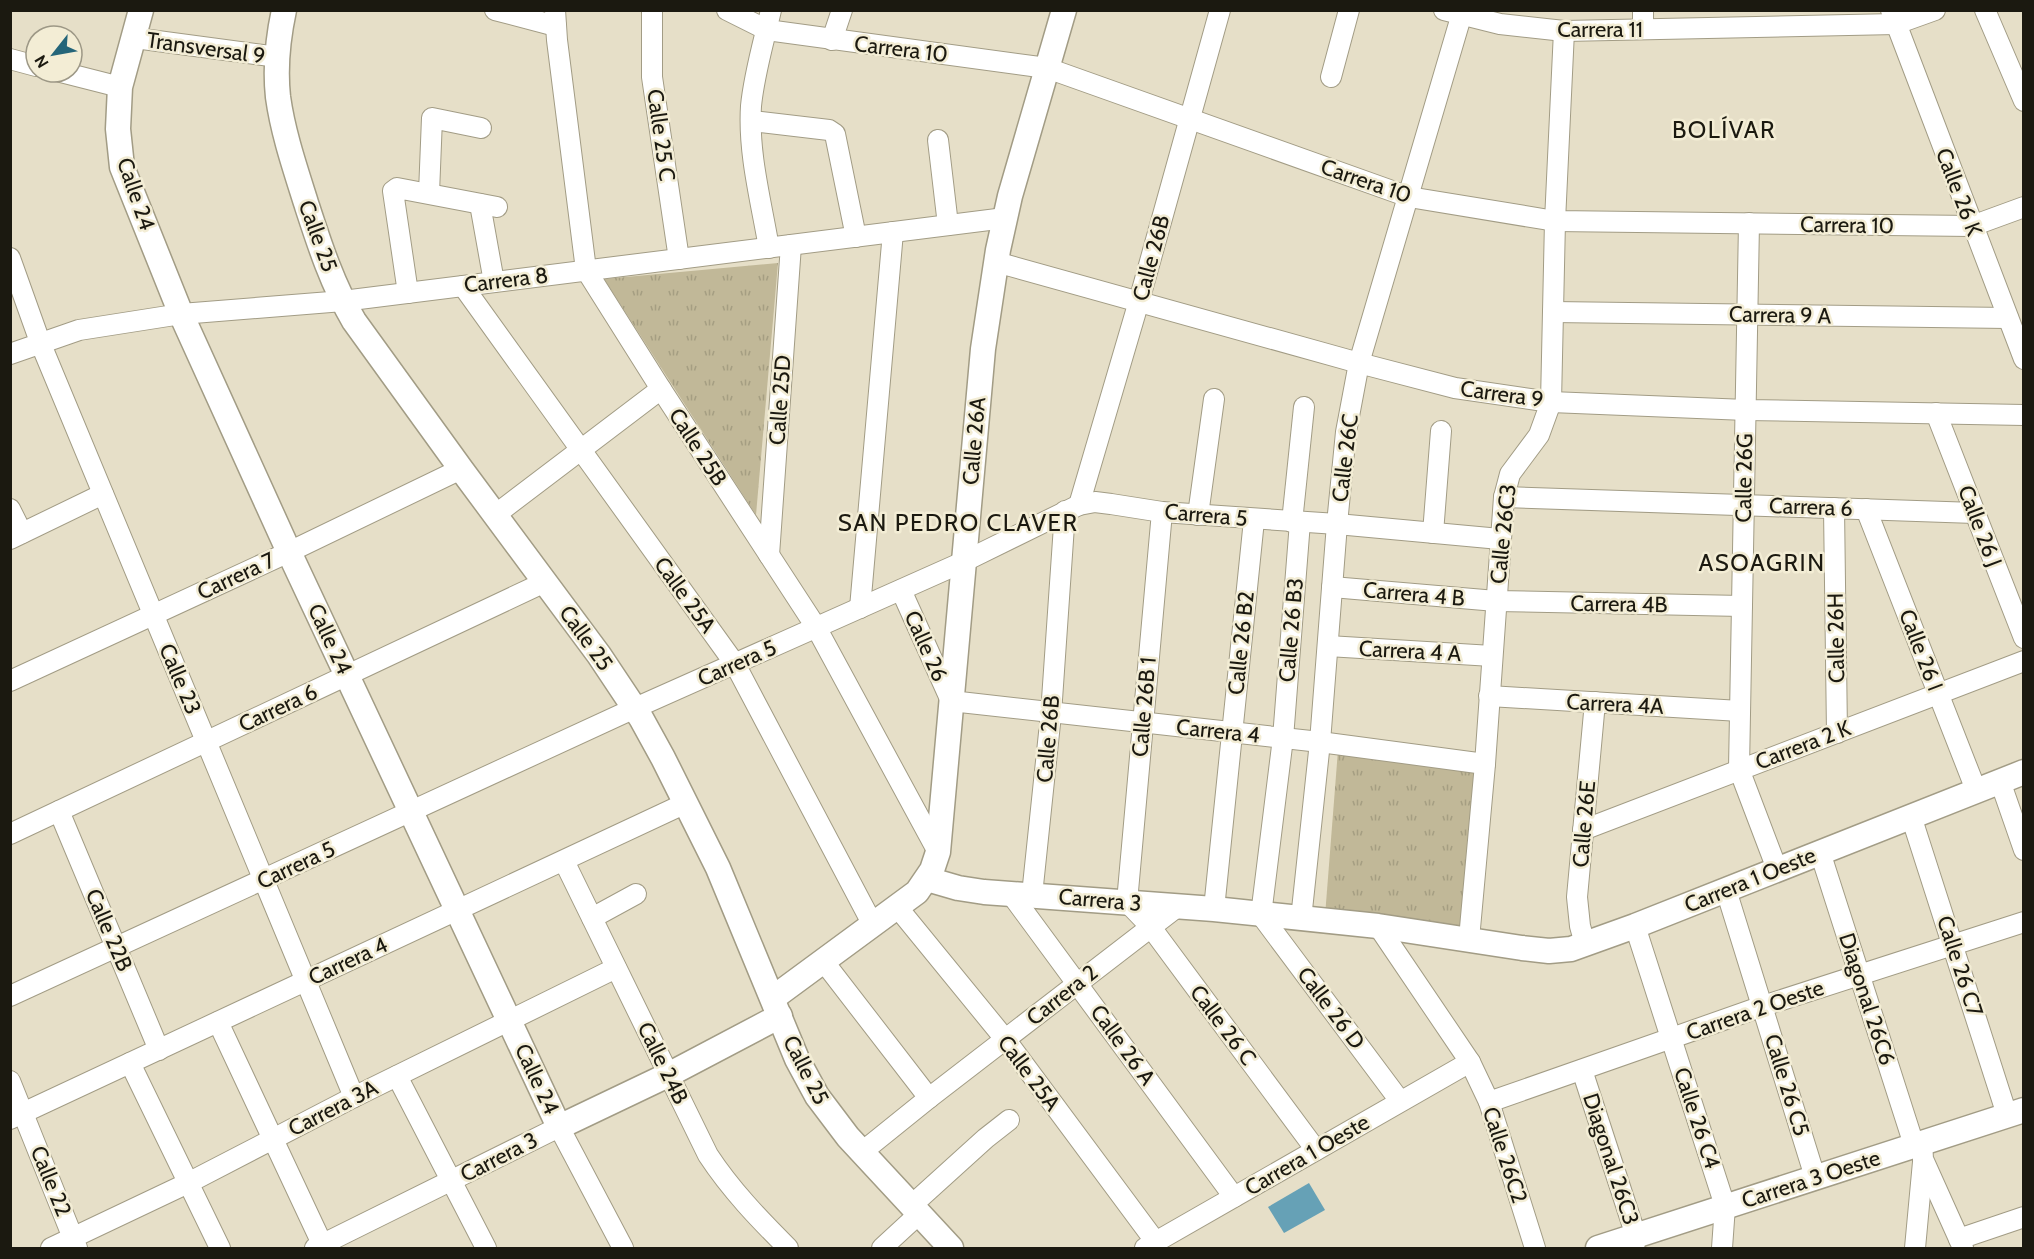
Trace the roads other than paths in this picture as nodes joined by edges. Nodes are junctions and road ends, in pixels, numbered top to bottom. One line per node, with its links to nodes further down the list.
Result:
1 (141, 10): 19 (street, Calle 24)
2 (284, 10): 21 (street, Calle 25)
3 (495, 10): 15 (street)
4 (652, 10): 44 (street, Calle 25 C)
5 (727, 10): 17 (street, Carrera 10)
6 (771, 10): 17 (street)
7 (842, 10): 20 (street)
8 (1064, 10): 22 (street, Calle 26A)
9 (1220, 10): 27 (street, Calle 26B)
10 (1349, 10): 23 (street)
11 (1935, 10): 14 (street, Carrera 11)
12 (1985, 10): 26 (street)
13 (1456, 12): 18 (street, Carrera 11); 32 (street, Calle 26C)
14 (1894, 17): 16 (street, Carrera 11); 38 (street, Calle 26 K)
15 (555, 18): 46 (street, Calle 25B)
16 (1643, 20): 18 (street, Carrera 11)
17 (766, 30): 20 (street, Carrera 10); 28 (street)
18 (1564, 31): 35 (street, Calle 26C3)
19 (135, 38): 21 (street, Transversal 9); 25 (street, Calle 24)
20 (832, 40): 22 (street, Carrera 10)
21 (278, 57): 50 (street, Calle 25)
22 (1047, 68): 27 (street, Carrera 10); 34 (street, Calle 26A)
23 (1331, 77)
24 (84, 78): 25 (street)
25 (120, 87): 53 (street, Calle 24)
26 (2024, 101)
27 (1189, 119): 32 (street, Carrera 10); 51 (street, Calle 26B)
28 (752, 121): 40 (street); 42 (street)
29 (481, 128): 31 (street)
30 (938, 140): 37 (street)
31 (429, 193): 47 (street); 49 (street)
32 (1409, 197): 35 (street, Carrera 10); 59 (street, Calle 26C)
33 (2024, 207): 38 (street, Carrera 10)
34 (1005, 218): 37 (street, Carrera 8); 45 (street, Calle 26A)
35 (1555, 221): 36 (street, Carrera 10); 52 (street, Calle 26C3)
36 (1749, 223): 38 (street, Carrera 10); 54 (street, Calle 26G)
37 (948, 225): 39 (street, Carrera 8)
38 (1972, 226): 55 (street, Calle 26 K)
39 (893, 232): 40 (street, Carrera 8); 95 (street)
40 (856, 237): 41 (street, Carrera 8)
41 (791, 245): 42 (street, Carrera 8); 88 (street, Calle 25D)
42 (769, 248): 44 (street, Carrera 8)
43 (10, 258): 56 (street, Calle 23)
44 (679, 259): 46 (street, Carrera 8)
45 (996, 262): 51 (street, Carrera 9); 89 (street, Calle 26A)
46 (586, 270): 47 (street, Carrera 8); 60 (street, Calle 25B)
47 (494, 282): 48 (street, Carrera 8)
48 (463, 286): 49 (street, Carrera 8); 68 (street, Calle 25A)
49 (408, 293): 50 (street, Carrera 8)
50 (343, 301): 53 (street, Carrera 8); 69 (street, Calle 25)
51 (1139, 301): 59 (street, Carrera 9); 73 (street, Calle 26B)
52 (1553, 312): 54 (street, Carrera 9 A); 62 (street, Calle 26C3)
53 (181, 314): 56 (street, Carrera 8); 87 (street, Calle 24)
54 (1747, 315): 55 (street, Carrera 9 A); 64 (street, Calle 26G)
55 (2008, 318): 58 (street, Calle 26 K)
56 (40, 342): 57 (street, Carrera 8); 70 (street, Calle 23)
57 (10, 354)
58 (2024, 359)
59 (1359, 363): 62 (street, Carrera 9); 83 (street, Calle 26C)
60 (661, 389): 68 (street); 88 (street, Calle 25B)
61 (1214, 399): 80 (street)
62 (1551, 402): 64 (street, Carrera 9); 71 (street, Calle 26C3)
63 (1304, 407): 82 (street, Calle 26 B3)
64 (1746, 410): 65 (street, Carrera 9); 72 (street, Calle 26G)
65 (1936, 413): 66 (street, Carrera 9); 78 (street, Calle 26 J)
66 (2024, 415)
67 (1441, 431): 84 (street)
68 (580, 451): 79 (street); 102 (street, Calle 25A)
69 (461, 470): 79 (street, Calle 25); 87 (street, Carrera 7)
70 (103, 494): 85 (street); 96 (street, Calle 23)
71 (1504, 497): 72 (street, Carrera 6); 86 (street, Calle 26C3)
72 (1744, 505): 74 (street, Carrera 6); 94 (street, Calle 26G)
73 (1072, 508): 77 (street, Carrera 5); 89 (street, Carrera 5); 111 (street, Calle 26B)
74 (1834, 508): 76 (street, Carrera 6); 114 (street, Calle 26H)
75 (10, 509): 85 (street)
76 (1866, 509): 78 (street, Carrera 6); 105 (street, Calle 26 I)
77 (1162, 512): 80 (street, Carrera 5); 112 (street, Calle 26B 1)
78 (1975, 513): 98 (street, Calle 26 J)
79 (495, 515): 90 (street, Calle 25)
80 (1198, 515): 81 (street, Carrera 5)
81 (1254, 520): 82 (street, Carrera 5); 113 (street, Calle 26 B2)
82 (1296, 522): 83 (street, Carrera 5); 115 (street, Calle 26 B3)
83 (1337, 524): 84 (street, Carrera 5); 91 (street, Calle 26C)
84 (1433, 533): 86 (street, Carrera 5)
85 (16, 536)
86 (1500, 539): 93 (street, Calle 26C3)
87 (289, 552): 96 (street, Carrera 7); 103 (street, Calle 24)
88 (769, 555): 97 (street, Calle 25B)
89 (963, 562): 92 (street, Carrera 5); 107 (street, Calle 26A)
90 (545, 582): 103 (street, Carrera 6); 109 (street, Calle 25)
91 (1332, 587): 93 (street, Carrera 4 B); 99 (street, Calle 26C)
92 (901, 590): 95 (street, Carrera 5); 107 (street, Calle 26)
93 (1496, 601): 94 (street, Carrera 4B); 100 (street, Calle 26C3)
94 (1742, 606): 110 (street, Calle 26G)
95 (860, 608): 97 (street, Carrera 5)
96 (153, 615): 104 (street, Carrera 7); 116 (street, Calle 23)
97 (816, 627): 102 (street, Carrera 5); 130 (street, Calle 25B)
98 (2024, 638)
99 (1328, 646): 100 (street, Carrera 4 A); 117 (street, Calle 26C)
100 (1492, 656): 106 (street, Calle 26C3)
101 (2024, 661): 105 (street, Carrera 2 K)
102 (735, 664): 109 (street, Carrera 5); 148 (street, Calle 25A)
103 (347, 675): 116 (street, Carrera 6); 125 (street, Calle 24)
104 (10, 681)
105 (1938, 694): 114 (street, Carrera 2 K); 122 (street, Calle 26 I)
106 (1489, 696): 108 (street, Carrera 4A); 118 (street, Calle 26C3)
107 (951, 701): 111 (street, Carrera 4); 130 (street, Calle 26A)
108 (1595, 702): 110 (street, Carrera 4A); 127 (street, Calle 26E)
109 (635, 708): 123 (street, Calle 25); 125 (street, Carrera 5)
110 (1740, 711): 119 (street, Calle 26G)
111 (1051, 714): 112 (street, Carrera 4); 138 (street, Calle 26B)
112 (1142, 723): 113 (street, Carrera 4); 139 (street, Calle 26B 1)
113 (1232, 733): 115 (street, Carrera 4); 142 (street, Calle 26 B2)
114 (1837, 733): 119 (street, Carrera 2 K)
115 (1283, 738): 117 (street, Carrera 4); 144 (street)
116 (206, 742): 124 (street, Carrera 6); 135 (street, Calle 23)
117 (1320, 742): 118 (street, Carrera 4); 146 (street, Calle 26C)
118 (1485, 764): 152 (street, Calle 26C3)
119 (1739, 769): 127 (street, Carrera 2 K); 133 (street, Calle 26G)
120 (2024, 772): 121 (street, Carrera 1 Oeste)
121 (2000, 781): 122 (street, Carrera 1 Oeste); 129 (street)
122 (1976, 790): 126 (street, Carrera 1 Oeste)
123 (686, 803): 132 (street, Carrera 4); 163 (street, Calle 25)
124 (59, 811): 128 (street, Carrera 6); 155 (street, Calle 22B)
125 (411, 812): 135 (street, Carrera 5); 143 (street, Calle 24)
126 (1911, 816): 131 (street, Carrera 1 Oeste); 154 (street, Calle 26 C7)
127 (1583, 830): 153 (street, Calle 26E)
128 (10, 834)
129 (2024, 850)
130 (938, 852): 134 (street, Calle 26A)
131 (1820, 852): 133 (street, Carrera 1 Oeste); 158 (street, Diagonal 26C6)
132 (564, 861): 143 (street, Carrera 4); 145 (street, Calle 24B)
133 (1778, 869): 136 (street, Carrera 1 Oeste)
134 (927, 879): 138 (street, Carrera 3); 141 (street, Carrera 3)
135 (263, 880): 155 (street, Carrera 5); 159 (street, Calle 23)
136 (1726, 890): 151 (street, Carrera 1 Oeste); 162 (street, Calle 26 C5)
137 (636, 894): 145 (street)
138 (1022, 894): 139 (street, Carrera 3); 160 (street, Calle 26 A)
139 (1127, 902): 140 (street, Carrera 3); 149 (street, Calle 26 C)
140 (1178, 906): 142 (street, Carrera 3); 149 (street, Carrera 2)
141 (897, 908): 148 (street, Carrera 3); 167 (street, Calle 25A)
142 (1214, 909): 144 (street, Carrera 3)
143 (458, 910): 159 (street, Carrera 4); 164 (street, Calle 24)
144 (1261, 915): 146 (street, Carrera 3); 177 (street, Calle 26 D)
145 (592, 918): 157 (street, Calle 24B)
146 (1301, 919): 150 (street, Carrera 3)
147 (2024, 922): 154 (street, Carrera 2 Oeste)
148 (873, 926): 156 (street, Carrera 3)
149 (1150, 926): 160 (street, Carrera 2); 185 (street, Calle 26 C)
150 (1378, 926): 152 (street, Carrera 3); 169 (street)
151 (1635, 926): 153 (street, Carrera 1 Oeste); 166 (street, Calle 26 C4)
152 (1468, 939): 153 (street, Carrera 1 Oeste)
153 (1585, 944)
154 (1953, 945): 158 (street, Carrera 2 Oeste); 179 (street, Calle 26 C7)
155 (116, 948): 161 (street, Carrera 5); 168 (street, Calle 22B)
156 (824, 962): 163 (street, Carrera 3); 176 (street)
157 (616, 968): 164 (street, Carrera 3A); 172 (street, Calle 24B)
158 (1859, 975): 162 (street, Carrera 2 Oeste); 184 (street, Diagonal 26C6)
159 (305, 981): 165 (street, Carrera 4); 175 (street, Calle 23)
160 (1077, 983): 167 (street, Carrera 2); 190 (street, Calle 26 A)
161 (10, 996)
162 (1763, 1006): 166 (street, Carrera 2 Oeste); 187 (street, Calle 26 C5)
163 (777, 1007): 172 (street, Carrera 3); 186 (street, Calle 25)
164 (509, 1020): 173 (street, Carrera 3A); 182 (street, Calle 24)
165 (218, 1022): 168 (street, Carrera 4); 183 (street)
166 (1672, 1038): 171 (street, Carrera 2 Oeste); 191 (street, Calle 26 C4)
167 (1005, 1039): 176 (street, Carrera 2); 197 (street, Calle 25A)
168 (159, 1050): 170 (street, Carrera 4)
169 (1470, 1062): 177 (street, Carrera 1 Oeste); 178 (street, Calle 26C2)
170 (130, 1063): 180 (street, Carrera 4); 189 (street)
171 (1582, 1070): 178 (street, Carrera 2 Oeste); 194 (street, Diagonal 26C3)
172 (668, 1075): 182 (street, Carrera 3); 203 (street, Calle 24B)
173 (397, 1076): 175 (street, Carrera 3A); 188 (street)
174 (10, 1081): 180 (street, Calle 22)
175 (354, 1097): 183 (street, Carrera 3A)
176 (929, 1098): 186 (street, Carrera 2)
177 (1401, 1101): 185 (street, Carrera 1 Oeste)
178 (1489, 1102): 206 (street, Calle 26C2)
179 (2015, 1113): 184 (street, Carrera 3 Oeste)
180 (17, 1116): 195 (street, Calle 22)
181 (1009, 1120): 192 (street)
182 (559, 1127): 188 (street, Carrera 3); 202 (street, Calle 24)
183 (273, 1138): 189 (street, Carrera 3A); 198 (street)
184 (1920, 1149): 187 (street, Carrera 3 Oeste); 196 (street, Diagonal 26C6); 209 (street, Diagonal 26C6)
185 (1316, 1150): 190 (street, Carrera 1 Oeste)
186 (862, 1152): 192 (street, Calle 25)
187 (1815, 1178): 191 (street, Carrera 3 Oeste)
188 (450, 1182): 198 (street, Carrera 3); 201 (street)
189 (188, 1183): 195 (street, Carrera 3A); 200 (street)
190 (1234, 1197): 197 (street, Carrera 1 Oeste)
191 (1725, 1206): 194 (street, Carrera 3 Oeste); 208 (street)
192 (916, 1209): 204 (street); 205 (street, Calle 25)
193 (2024, 1217): 196 (street)
194 (1635, 1242): 207 (street, Carrera 3 Oeste)
195 (75, 1243): 199 (street, Carrera 3A)
196 (1961, 1244)
197 (1150, 1245)
198 (321, 1247)
199 (51, 1248)
200 (220, 1248)
201 (486, 1248)
202 (622, 1248)
203 (788, 1248)
204 (882, 1248)
205 (951, 1248)
206 (1535, 1248)
207 (1598, 1248)
208 (1722, 1248)
209 (1915, 1248)

